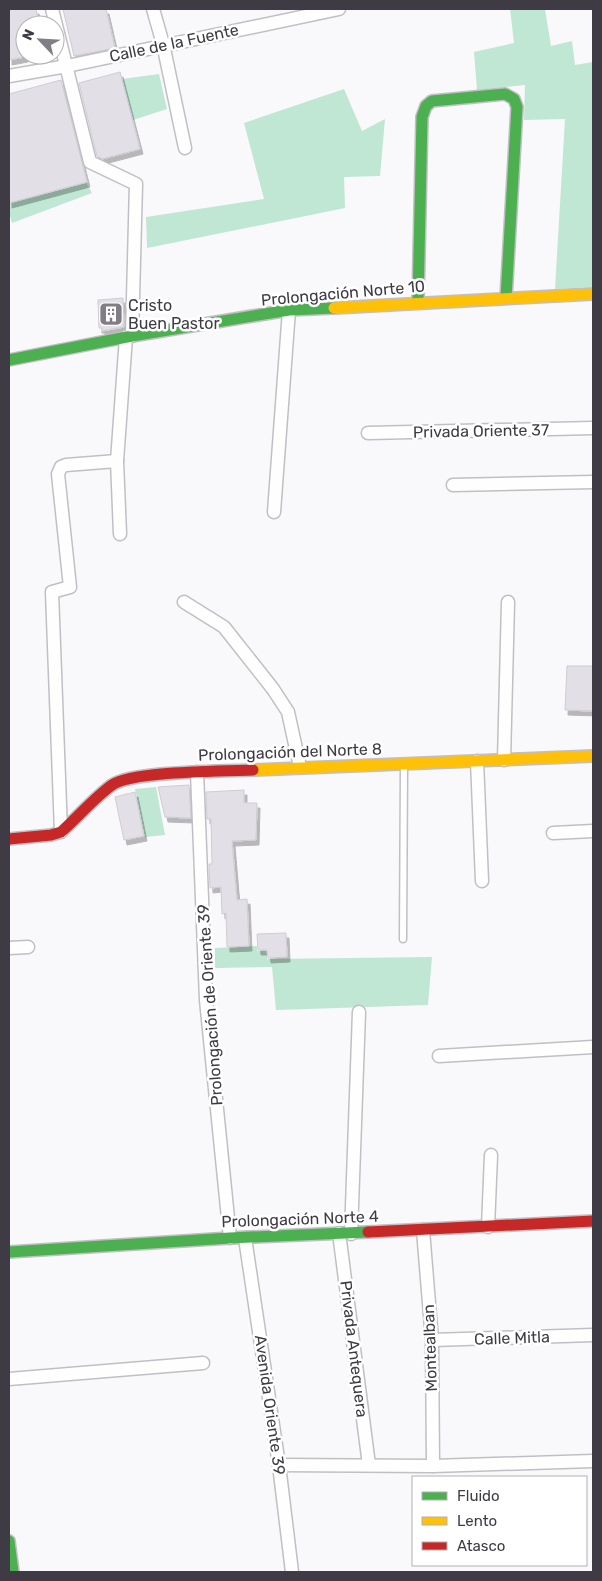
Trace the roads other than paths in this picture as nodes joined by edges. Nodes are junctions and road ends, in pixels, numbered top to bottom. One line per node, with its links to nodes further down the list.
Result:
1 (52, 9): 5 (street)
2 (153, 9): 4 (street)
3 (339, 9): 4 (street, Calle de la Fuente)
4 (163, 44): 5 (street, Calle de la Fuente); 7 (street)
5 (67, 66): 6 (street, Calle de la Fuente); 12 (street)
6 (9, 76)
7 (185, 148)
8 (593, 294): 9 (street, Prolongación Norte 10)
9 (506, 298): 10 (street, Prolongación Norte 10); 10 (street)
10 (418, 302): 11 (street, Prolongación Norte 10)
11 (290, 310): 12 (street, Prolongación Norte 10); 19 (street)
12 (129, 336): 13 (street, Prolongación Norte 10); 16 (street)
13 (9, 360)
14 (593, 428): 15 (street, Privada Oriente 37)
15 (368, 433)
16 (117, 461): 20 (street); 30 (street)
17 (593, 482): 18 (street)
18 (453, 486)
19 (274, 512)
20 (120, 534)
21 (184, 602): 27 (street)
22 (508, 602): 24 (street)
23 (593, 756): 24 (street, Prolongación del Norte 8)
24 (504, 760): 25 (street, Prolongación del Norte 8)
25 (477, 761): 26 (street, Prolongación del Norte 8); 33 (street)
26 (404, 764): 27 (street, Prolongación del Norte 8); 34 (lane)
27 (300, 768): 28 (street, Prolongación del Norte 8)
28 (197, 772): 30 (street, Prolongación del Norte 8); 45 (street, Prolongación de Oriente 39)
29 (593, 831): 31 (street)
30 (61, 832): 32 (street)
31 (553, 833)
32 (9, 839)
33 (482, 881)
34 (403, 939)
35 (28, 947): 36 (street)
36 (9, 948)
37 (359, 1012): 44 (street, Privada Antequera)
38 (593, 1047): 39 (street)
39 (439, 1056)
40 (492, 1155): 42 (street)
41 (593, 1221): 42 (street, Prolongación Norte 4)
42 (488, 1227): 43 (street, Prolongación Norte 4)
43 (423, 1230): 44 (street, Prolongación Norte 4); 49 (street, Montealban)
44 (345, 1233): 46 (street, Prolongación Norte 4); 54 (street, Privada Antequera)
45 (230, 1238): 46 (street, Prolongación Norte 4); 47 (street, Prolongación Norte 4)
46 (245, 1238): 53 (street, Avenida Oriente 39)
47 (9, 1252)
48 (593, 1335): 49 (street, Calle Mitla)
49 (432, 1340): 55 (street, Montealban)
50 (203, 1363): 51 (street)
51 (9, 1379)
52 (593, 1461): 55 (street)
53 (279, 1465): 54 (street); 58 (street, Avenida Oriente 39)
54 (369, 1465): 55 (street)
55 (433, 1466)
56 (9, 1541): 57 (street)
57 (13, 1572)
58 (292, 1572)

